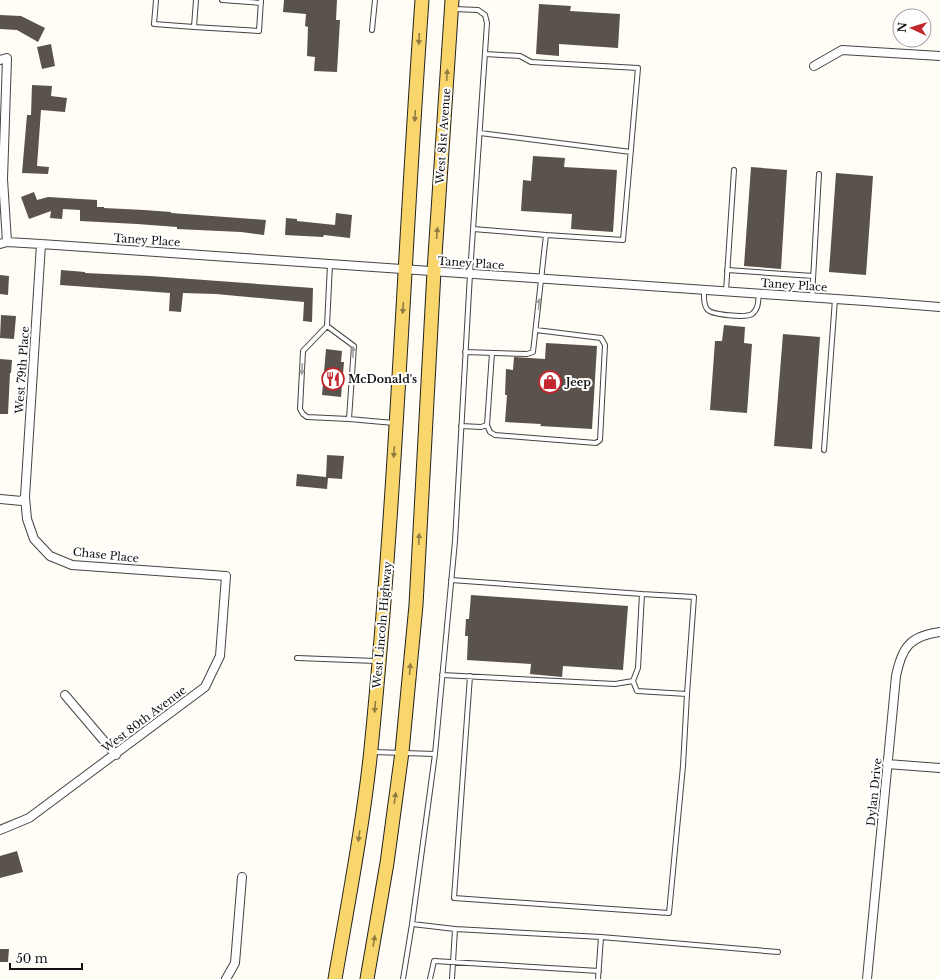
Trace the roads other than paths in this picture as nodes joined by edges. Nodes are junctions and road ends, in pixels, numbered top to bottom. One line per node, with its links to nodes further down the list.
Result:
1 (156, 0): 8 (lane)
2 (196, 0): 8 (lane)
3 (222, 0): 6 (lane)
4 (375, 0): 9 (lane)
5 (422, 0): 23 (main road, one-way to 23)
6 (261, 1): 8 (lane)
7 (452, 4): 10 (lane); 25 (main road, West 81st Avenue, one-way to 7)
8 (194, 26)
9 (372, 30)
10 (485, 54): 14 (lane); 15 (lane)
11 (940, 56): 13 (street)
12 (4, 59): 20 (street)
13 (814, 66)
14 (480, 133): 15 (lane); 18 (lane)
15 (631, 152): 19 (lane)
16 (734, 170): 24 (lane)
17 (819, 174): 27 (lane)
18 (473, 229): 19 (lane); 26 (lane)
19 (546, 235): 28 (lane)
20 (3, 243): 21 (street, Taney Place)
21 (42, 244): 22 (street, Taney Place); 44 (street, West 79th Place)
22 (330, 264): 23 (street, Taney Place); 35 (lane)
23 (406, 269): 25 (street, Taney Place); 40 (main road, West Lincoln Highway, one-way to 40)
24 (727, 270): 27 (lane); 30 (lane)
25 (434, 272): 26 (street, Taney Place); 58 (main road, one-way to 25)
26 (470, 274): 28 (street, Taney Place); 37 (lane)
27 (813, 276): 32 (lane)
28 (542, 279): 29 (street, Taney Place); 36 (lane, one-way to 28)
29 (704, 290): 30 (street, Taney Place); 31 (lane)
30 (726, 291): 31 (street, Taney Place)
31 (759, 294): 32 (street, Taney Place)
32 (812, 297): 33 (street, Taney Place)
33 (835, 298): 34 (street, Taney Place); 43 (lane)
34 (940, 307)
35 (327, 326): 39 (lane, one-way to 35); 39 (lane, one-way to 39)
36 (536, 330): 38 (lane); 41 (lane)
37 (465, 352): 38 (lane); 42 (lane)
38 (492, 353): 41 (lane)
39 (349, 419): 40 (lane)
40 (396, 423): 51 (main road, West Lincoln Highway, one-way to 51)
41 (487, 425): 42 (lane)
42 (461, 426): 47 (lane)
43 (824, 450)
44 (25, 497): 45 (street); 46 (street, Chase Place)
45 (0, 500)
46 (226, 576): 59 (street, West 80th Avenue)
47 (451, 580): 48 (lane); 52 (lane)
48 (642, 594): 54 (lane); 55 (lane)
49 (940, 632): 61 (street, Dylan Drive)
50 (296, 658): 51 (lane)
51 (379, 661): 57 (main road, West Lincoln Highway, one-way to 57)
52 (442, 675): 53 (lane); 60 (lane)
53 (470, 676): 54 (lane); 55 (lane)
54 (633, 681): 55 (lane)
55 (687, 694)
56 (65, 695): 59 (street)
57 (370, 752): 58 (lane); 72 (main road, West Lincoln Highway, one-way to 72)
58 (402, 752): 60 (lane); 73 (main road, one-way to 58)
59 (116, 754): 63 (street, West 80th Avenue)
60 (435, 754): 65 (lane)
61 (887, 764): 62 (street); 78 (street, Dylan Drive)
62 (940, 768)
63 (0, 830)
64 (242, 877): 71 (street)
65 (412, 924): 66 (lane); 74 (lane)
66 (455, 929): 67 (lane); 69 (lane)
67 (601, 937): 68 (lane); 70 (lane)
68 (778, 952)
69 (453, 962): 70 (lane); 75 (lane); 76 (lane)
70 (599, 971): 77 (lane)
71 (226, 979)
72 (335, 979)
73 (367, 979)
74 (403, 979)
75 (430, 979)
76 (452, 979)
77 (598, 979)
78 (867, 979)

